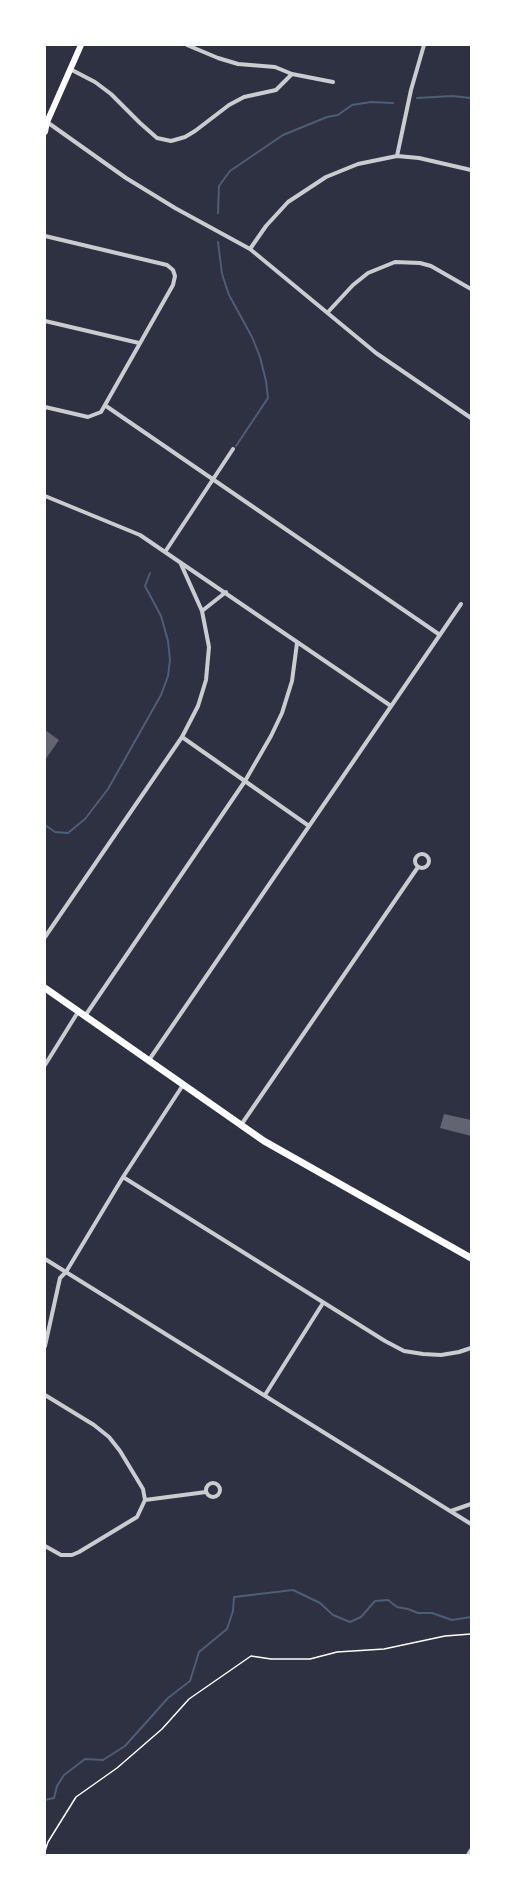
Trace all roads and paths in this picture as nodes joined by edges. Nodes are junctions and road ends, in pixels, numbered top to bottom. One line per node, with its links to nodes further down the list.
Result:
1 (81, 45): 4 (main road)
2 (187, 45): 5 (street)
3 (424, 45): 9 (street)
4 (70, 69): 5 (street); 7 (main road)
5 (292, 74): 6 (street)
6 (333, 82)
7 (47, 122): 8 (main road); 12 (street)
8 (45, 132)
9 (397, 156): 10 (street); 12 (street)
10 (471, 170)
11 (45, 236): 16 (street)
12 (250, 249): 14 (street)
13 (471, 289): 14 (street)
14 (328, 312): 19 (street)
15 (45, 321): 16 (street)
16 (139, 343): 17 (street)
17 (106, 406): 18 (street); 21 (street)
18 (45, 407)
19 (471, 418)
20 (233, 449): 21 (street)
21 (213, 479): 23 (street); 28 (street)
22 (45, 496): 23 (street)
23 (165, 552): 24 (street)
24 (180, 562): 25 (street); 27 (street)
25 (226, 592): 27 (street); 29 (street)
26 (461, 604): 28 (street)
27 (201, 611): 31 (street)
28 (440, 635): 30 (street)
29 (297, 643): 30 (street); 32 (street)
30 (391, 706): 33 (street)
31 (182, 737): 32 (street); 35 (street)
32 (245, 781): 33 (street); 38 (street)
33 (309, 826): 39 (street)
34 (418, 867): 42 (street)
35 (45, 937)
36 (45, 988): 37 (highway)
37 (78, 1011): 38 (highway); 40 (street)
38 (85, 1016): 39 (highway)
39 (148, 1061): 41 (highway)
40 (45, 1065)
41 (183, 1085): 42 (highway); 43 (street)
42 (241, 1125): 44 (highway)
43 (123, 1177): 46 (street); 47 (street)
44 (471, 1258)
45 (45, 1259): 46 (street)
46 (66, 1272): 48 (street); 51 (street)
47 (323, 1303): 49 (street); 51 (street)
48 (45, 1347)
49 (471, 1348)
50 (45, 1395): 53 (street)
51 (265, 1395): 55 (street)
52 (206, 1492): 53 (street)
53 (145, 1500): 57 (street)
54 (471, 1504): 55 (street)
55 (451, 1511): 56 (street)
56 (471, 1524)
57 (45, 1546)
58 (471, 1634): 60 (path)
59 (471, 1850): 61 (street)
60 (45, 1851)
61 (468, 1855)

